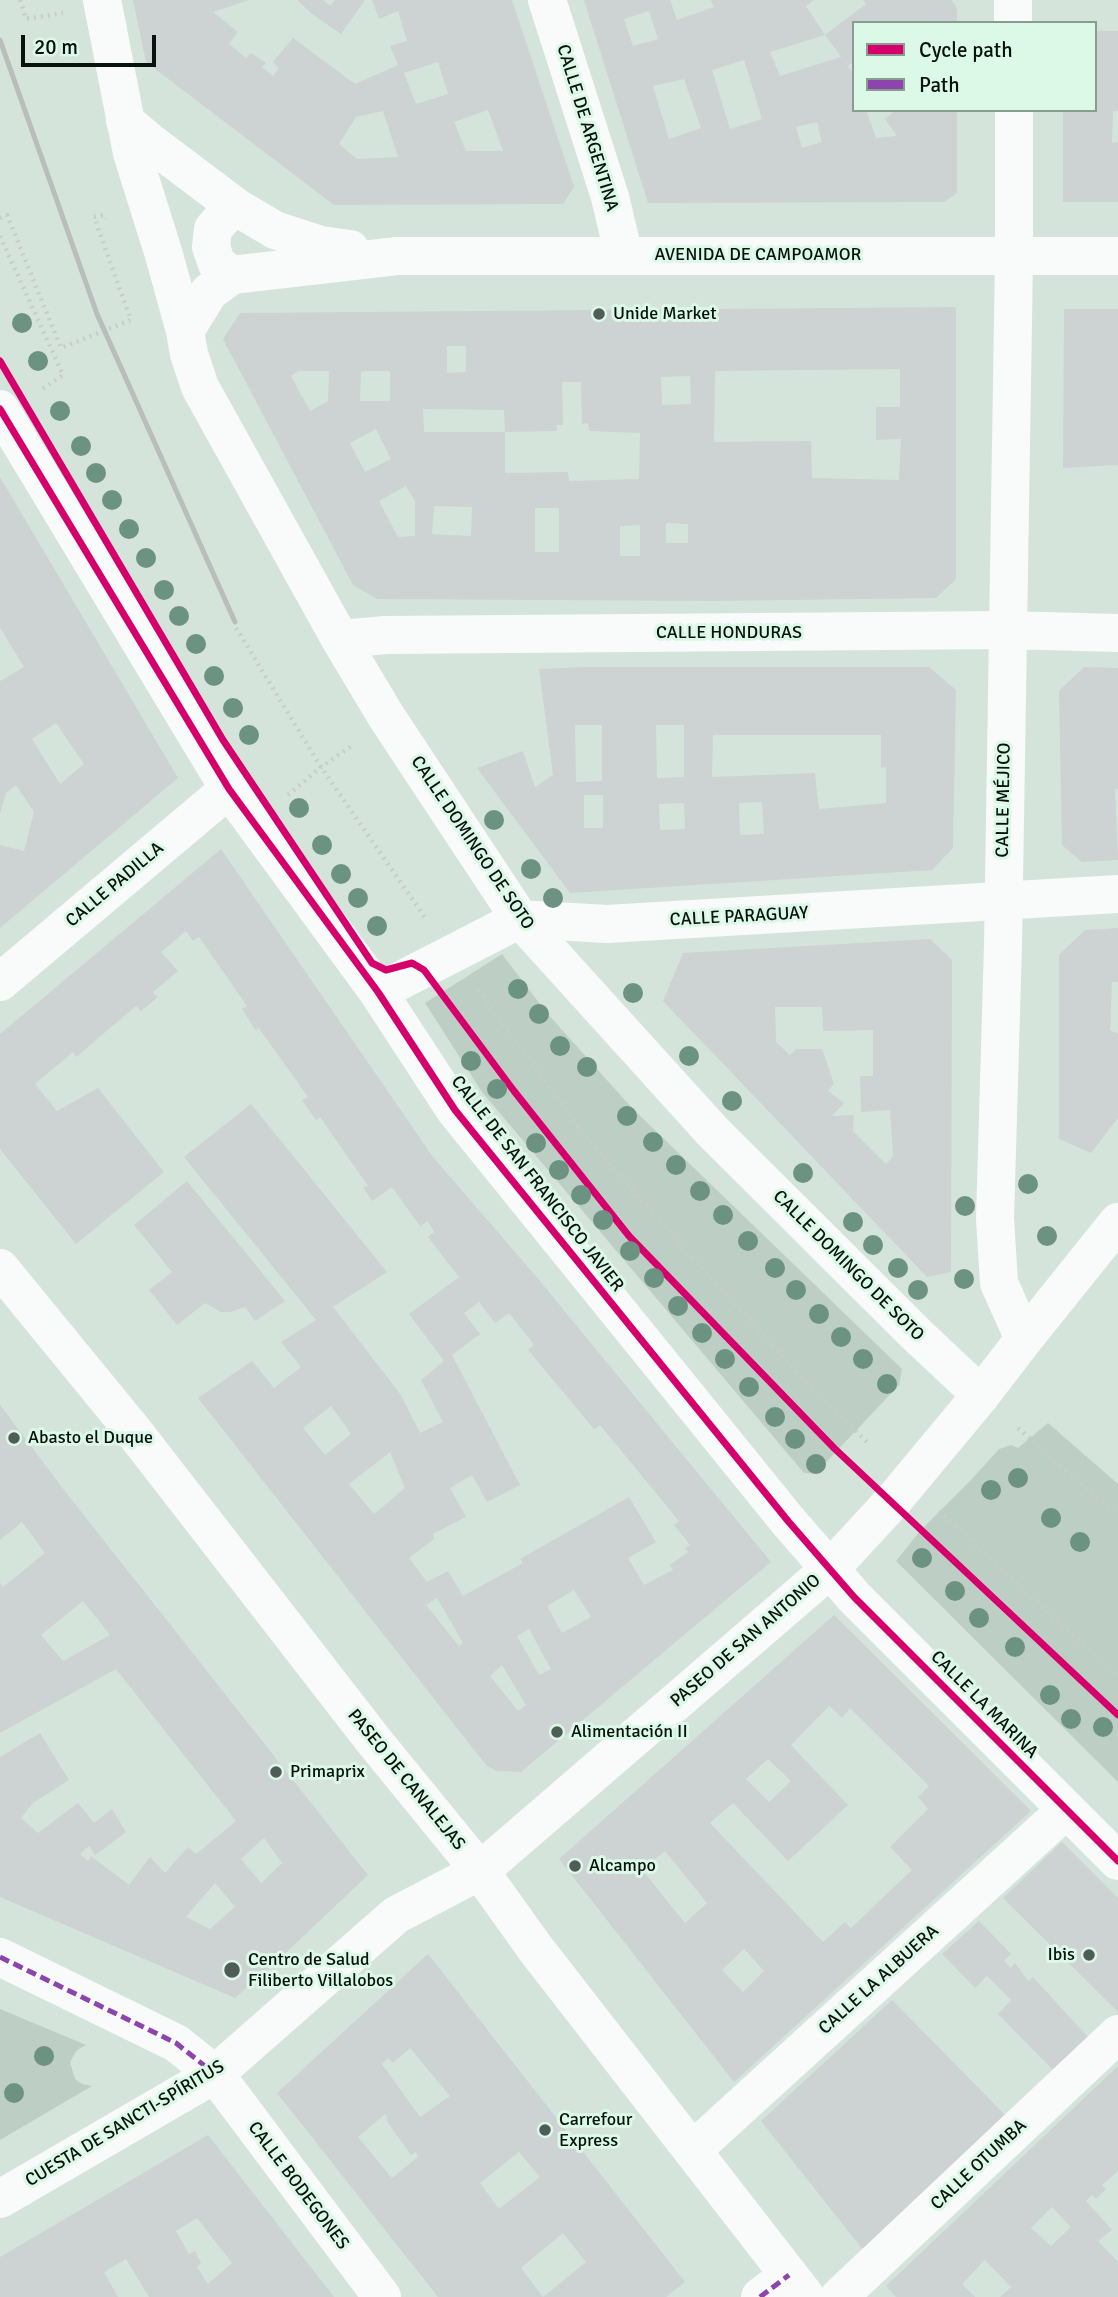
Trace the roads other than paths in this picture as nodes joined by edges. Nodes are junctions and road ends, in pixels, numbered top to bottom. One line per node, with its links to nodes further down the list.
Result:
1 (547, 0): 9 (main road, CALLE DE ARGENTINA)
2 (1013, 0): 4 (main road)
3 (87, 6): 6 (main road, CALLE DOMINGO DE SOTO)
4 (1013, 21)
5 (1014, 112): 11 (main road, CALLE MÉJICO)
6 (125, 121): 7 (main road, AVENIDA DE CAMPOAMOR); 13 (main road, CALLE DOMINGO DE SOTO)
7 (236, 207): 8 (main road, AVENIDA DE CAMPOAMOR); 12 (main road)
8 (397, 256): 9 (main road, AVENIDA DE CAMPOAMOR); 12 (main road, AVENIDA DE CAMPOAMOR)
9 (624, 256): 11 (main road, AVENIDA DE CAMPOAMOR)
10 (1118, 256): 11 (main road, AVENIDA DE CAMPOAMOR)
11 (1014, 257): 15 (main road, CALLE MÉJICO)
12 (232, 275): 13 (main road)
13 (186, 331): 17 (main road, CALLE DOMINGO DE SOTO)
14 (0, 409): 18 (main road, CALLE DE SAN FRANCISCO JAVIER)
15 (1007, 630): 16 (main road, CALLE HONDURAS); 17 (main road, CALLE HONDURAS); 20 (main road, CALLE MÉJICO)
16 (1118, 633)
17 (340, 639): 21 (main road, CALLE DOMINGO DE SOTO)
18 (229, 789): 22 (main road, CALLE PADILLA); 23 (main road, CALLE DE SAN FRANCISCO JAVIER)
19 (1118, 894): 20 (main road, CALLE PARAGUAY)
20 (1003, 901): 21 (main road, CALLE PARAGUAY); 26 (main road, CALLE MÉJICO)
21 (520, 919): 23 (main road); 27 (main road, CALLE DOMINGO DE SOTO)
22 (0, 982)
23 (378, 992): 28 (main road, CALLE DE SAN FRANCISCO JAVIER)
24 (1118, 1222): 26 (main road, PASEO DE SAN ANTONIO)
25 (0, 1268): 31 (main road, PASEO DE CANALEJAS)
26 (1024, 1339): 27 (main road, PASEO DE SAN ANTONIO)
27 (981, 1395): 28 (main road, PASEO DE SAN ANTONIO)
28 (830, 1569): 29 (main road, CALLE LA MARINA); 31 (main road, PASEO DE SAN ANTONIO)
29 (1066, 1810): 30 (main road, CALLE LA MARINA); 35 (main road, CALLE LA ALBUERA)
30 (1118, 1861)
31 (480, 1871): 34 (main road, CUESTA DE SANCTI-SPÍRITUS); 35 (main road, PASEO DE CANALEJAS)
32 (0, 1958): 34 (main road, CALLE BODEGONES)
33 (1118, 2034): 39 (main road, CALLE OTUMBA)
34 (215, 2074): 36 (main road, CUESTA DE SANCTI-SPÍRITUS); 38 (main road, CALLE BODEGONES)
35 (693, 2150): 37 (main road, PASEO DE CANALEJAS)
36 (0, 2199)
37 (785, 2290)
38 (382, 2297)
39 (839, 2297)

